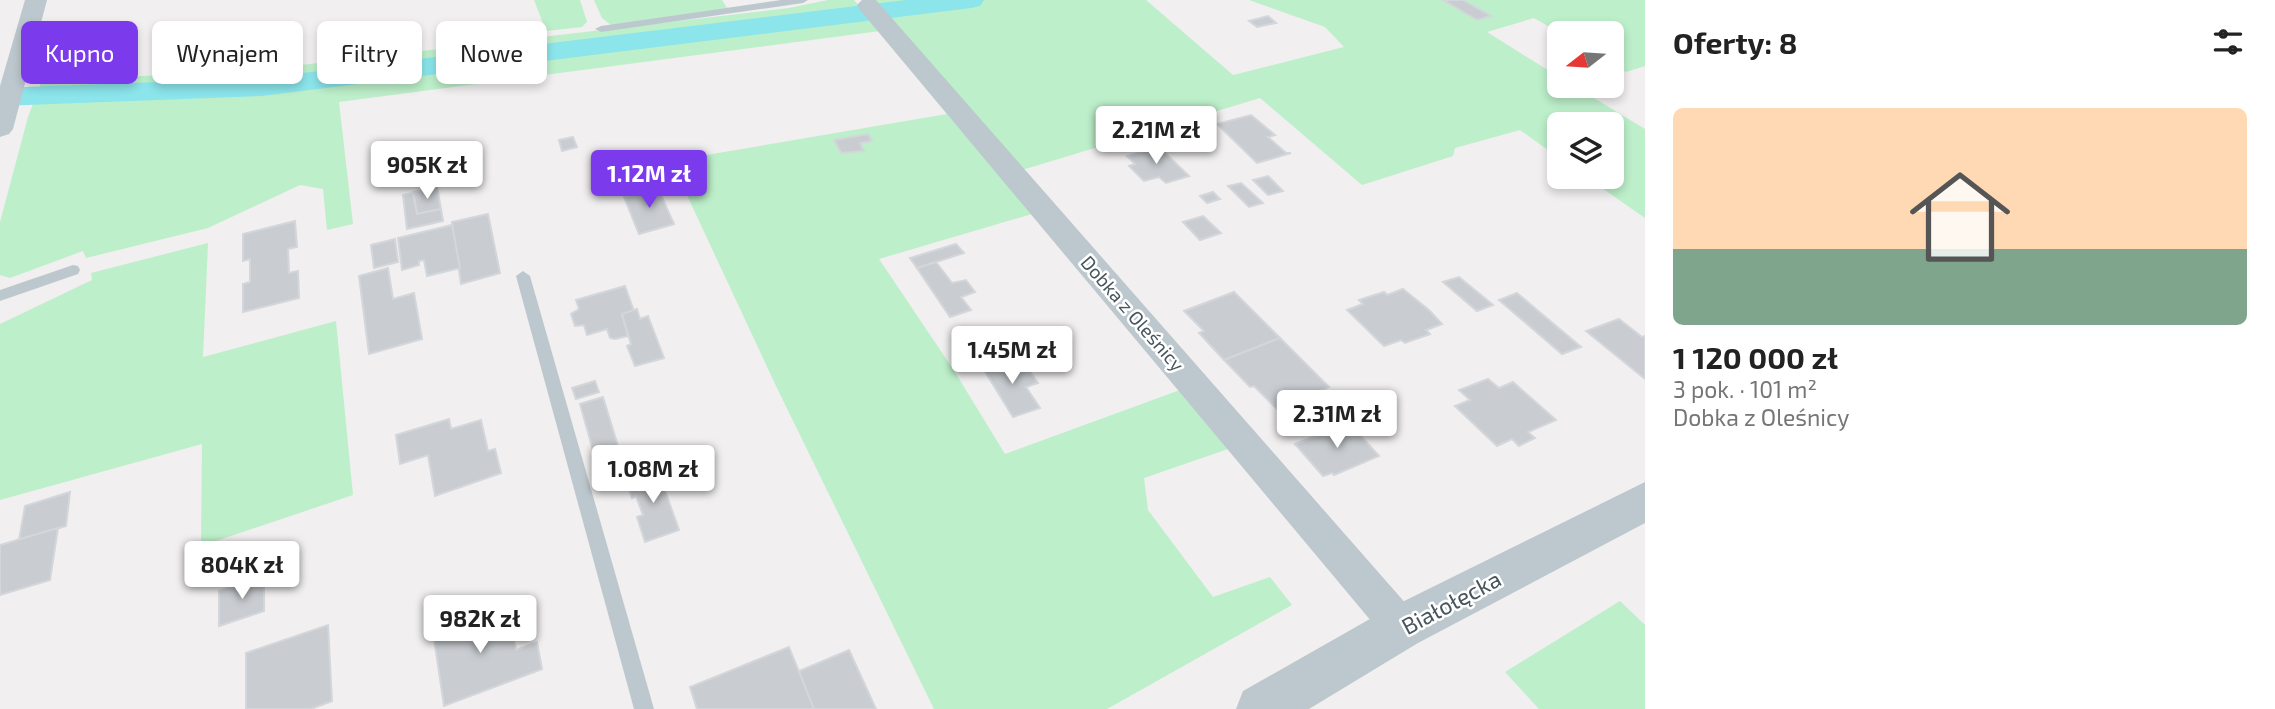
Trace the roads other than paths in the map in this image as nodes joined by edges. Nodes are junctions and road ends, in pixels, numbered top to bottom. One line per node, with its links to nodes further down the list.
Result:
1 (36, 0): 5 (street)
2 (803, 0): 4 (lane)
3 (872, 9): 10 (street, Dobka z Oleśnicy)
4 (601, 29)
5 (2, 124)
6 (73, 270): 8 (lane)
7 (523, 276): 11 (lane)
8 (0, 296)
9 (1645, 501): 10 (street, Białołęcka)
10 (1401, 627): 12 (street, Białołęcka)
11 (644, 709)
12 (1261, 709)

